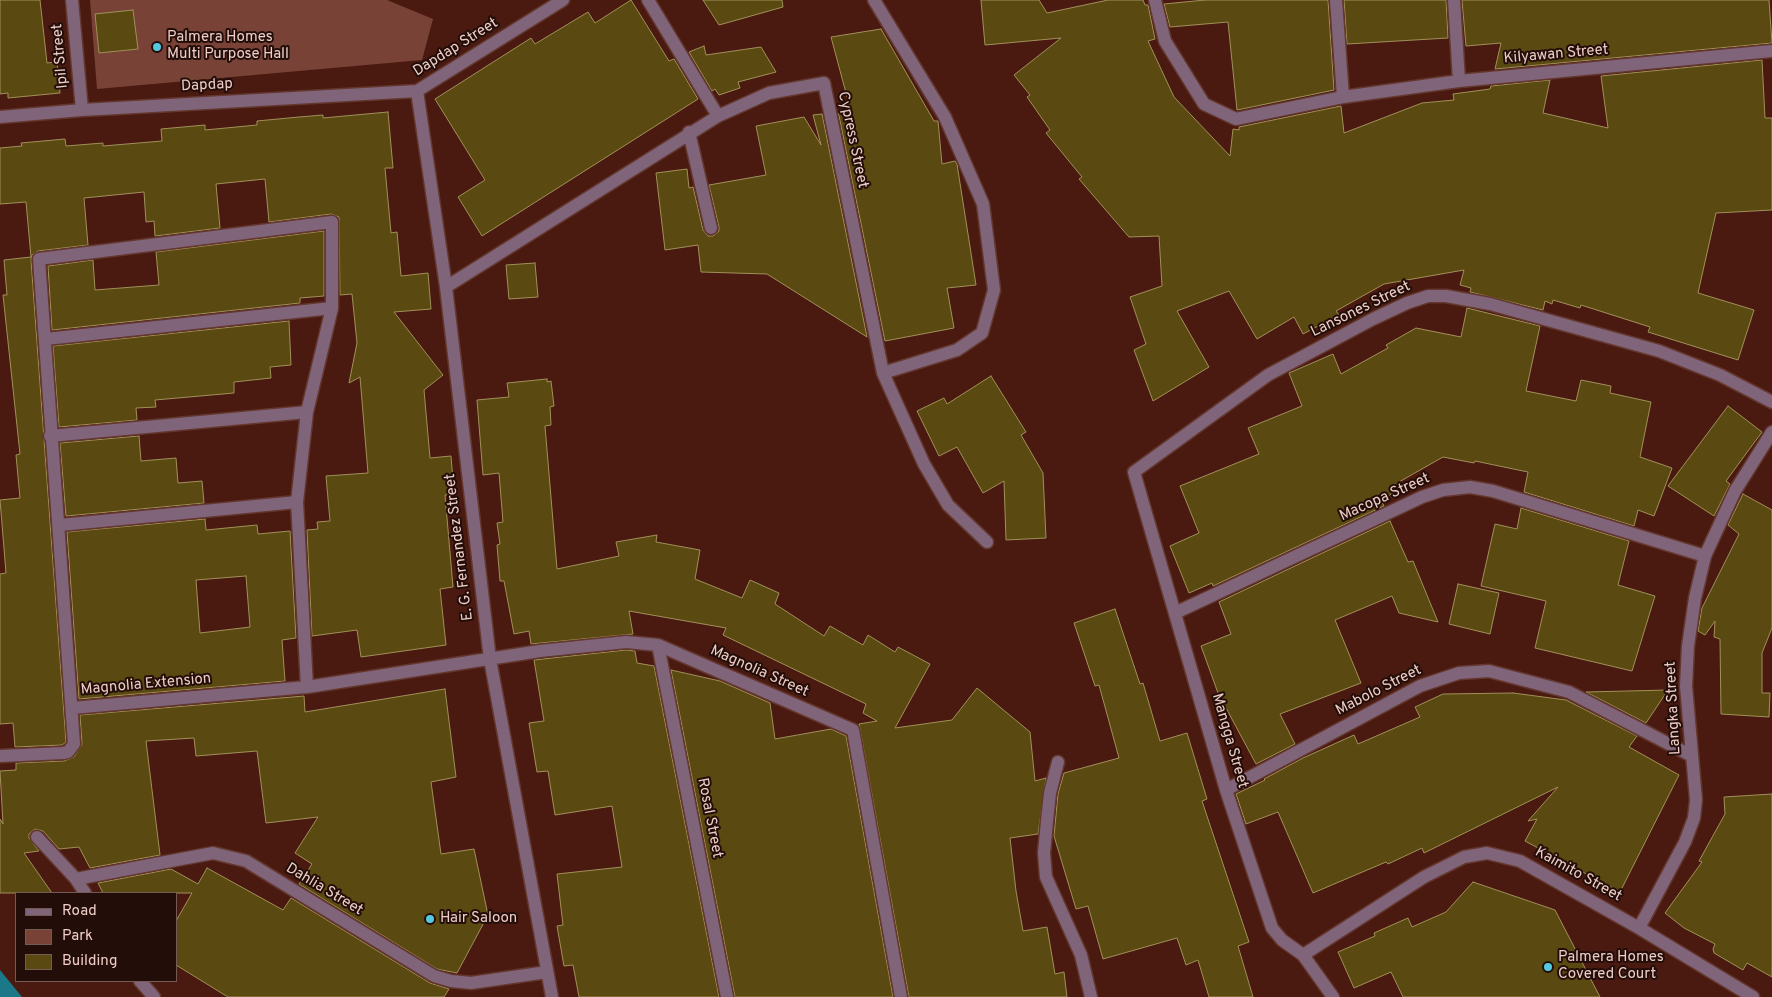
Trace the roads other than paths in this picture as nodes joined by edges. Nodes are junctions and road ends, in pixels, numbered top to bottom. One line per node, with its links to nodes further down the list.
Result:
1 (72, 0): 12 (street, Ipil Street)
2 (563, 0): 10 (street, Dapdap Street)
3 (648, 0): 13 (street)
4 (874, 0): 20 (street)
5 (1155, 0): 11 (street, Kilyawan Street)
6 (1336, 0): 11 (street)
7 (1454, 0): 9 (street)
8 (1772, 51): 9 (street, Kilyawan Street)
9 (1459, 81): 11 (street, Kilyawan Street)
10 (417, 91): 12 (street, Dapdap); 17 (street, E. G. Fernandez Street)
11 (1343, 97)
12 (82, 110): 14 (street, Dapdap)
13 (718, 116): 15 (street, Cypress Street); 20 (street, Cypress Street)
14 (0, 117)
15 (690, 132): 16 (street); 17 (street, Cypress Street)
16 (710, 228)
17 (446, 287): 32 (street, E. G. Fernandez Street)
18 (332, 308): 19 (street); 19 (street); 22 (street)
19 (46, 339): 24 (street)
20 (883, 374): 28 (street, Cypress Street)
21 (1772, 402): 25 (street, Lansones Street)
22 (306, 412): 24 (street); 26 (street)
23 (1772, 432): 29 (street, Langka Street)
24 (50, 436): 27 (street)
25 (1134, 472): 30 (street, Mangga Street)
26 (297, 502): 27 (street); 34 (street)
27 (60, 525): 35 (street)
28 (988, 542)
29 (1706, 556): 30 (street, Macopa Street); 37 (street, Langka Street)
30 (1175, 613): 39 (street, Mangga Street)
31 (658, 645): 32 (street, Magnolia Street); 49 (street, Rosal Street); 50 (street, Magnolia Street)
32 (490, 659): 33 (street, Magnolia Street); 45 (street, E. G. Fernandez Street)
33 (383, 677): 34 (street, Magnolia Extension)
34 (307, 688): 35 (street, Magnolia Extension)
35 (72, 708): 36 (street, Magnolia Extension)
36 (0, 756)
37 (1692, 756): 39 (street, Mabolo Street); 43 (street, Langka Street)
38 (1058, 762): 51 (street)
39 (1226, 790): 44 (street, Mangga Street)
40 (37, 837): 41 (street)
41 (76, 879): 42 (street); 45 (street, Dahlia Street)
42 (83, 892)
43 (1639, 928): 44 (street, Kaimito Street); 53 (street, Kaimito Street)
44 (1302, 955): 52 (street, Mangga Street)
45 (547, 972): 48 (street, E. G. Fernandez Street)
46 (141, 982): 47 (street)
47 (154, 997)
48 (552, 997)
49 (727, 997)
50 (901, 997)
51 (1091, 997)
52 (1332, 997)
53 (1753, 997)

